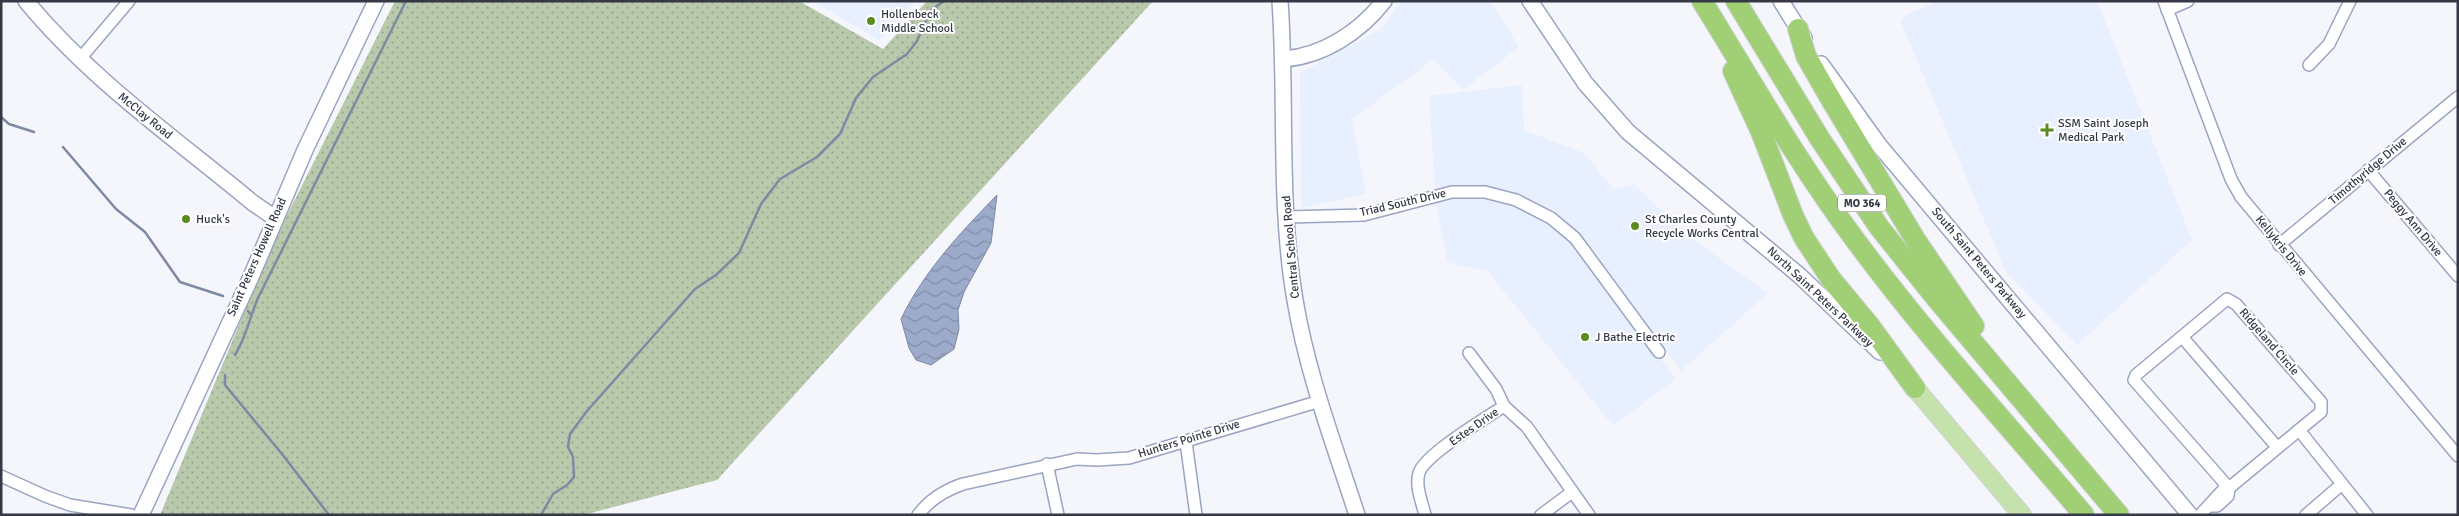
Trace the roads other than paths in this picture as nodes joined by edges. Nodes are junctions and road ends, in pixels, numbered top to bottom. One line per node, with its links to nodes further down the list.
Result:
1 (26, 1): 15 (main road, McClay Road)
2 (129, 1): 15 (street)
3 (376, 1): 20 (main road, Saint Peters Howell Road)
4 (1280, 1): 14 (main road, Central School Road)
5 (1384, 1): 14 (main road)
6 (1530, 1): 26 (main road, North Saint Peters Parkway)
7 (1701, 1): 26 (highway); 49 (highway, MO 364)
8 (1736, 1): 27 (highway, MO 364)
9 (1782, 1): 13 (main road, South Saint Peters Parkway)
10 (2188, 1): 12 (street)
11 (2350, 1): 16 (street)
12 (2166, 6): 21 (street, Kellykris Drive)
13 (1798, 29): 27 (highway); 51 (main road, South Saint Peters Parkway)
14 (1284, 59): 19 (main road, Central School Road)
15 (79, 60): 20 (main road, McClay Road)
16 (2309, 65)
17 (2458, 97): 18 (street, Timothyridge Drive)
18 (2368, 170): 21 (street, Timothyridge Drive); 22 (street, Peggy Ann Drive)
19 (1286, 217): 24 (street, Triad South Drive); 28 (main road, Central School Road)
20 (275, 218): 40 (main road, Saint Peters Howell Road)
21 (2279, 245): 33 (street, Kellykris Drive)
22 (2455, 268)
23 (2183, 338): 30 (street, Ridgeland Circle); 32 (street); 37 (street, Ridgeland Circle)
24 (1659, 352)
25 (1469, 353): 29 (street)
26 (1915, 388): 48 (main road, North Saint Peters Parkway)
27 (2012, 388): 50 (highway, MO 364)
28 (1320, 400): 31 (street, Hunters Pointe Drive); 44 (main road, Central School Road)
29 (1504, 406): 38 (street, Estes Drive); 45 (street, Estes Drive)
30 (2299, 430): 32 (street); 36 (street)
31 (1186, 442): 34 (street, Hunters Pointe Drive); 43 (street)
32 (2277, 447): 37 (street)
33 (2458, 456)
34 (1047, 464): 41 (street, Hunters Pointe Drive); 42 (street)
35 (1, 476): 39 (street)
36 (2342, 484): 53 (street); 54 (street)
37 (2229, 488): 52 (street)
38 (1572, 492): 46 (street); 47 (street, Estes Drive)
39 (132, 515)
40 (141, 515)
41 (918, 515)
42 (1058, 515)
43 (1196, 515)
44 (1356, 515)
45 (1426, 515)
46 (1541, 515)
47 (1589, 515)
48 (2022, 515)
49 (2084, 515)
50 (2119, 515)
51 (2190, 515)
52 (2200, 515)
53 (2306, 515)
54 (2367, 515)

